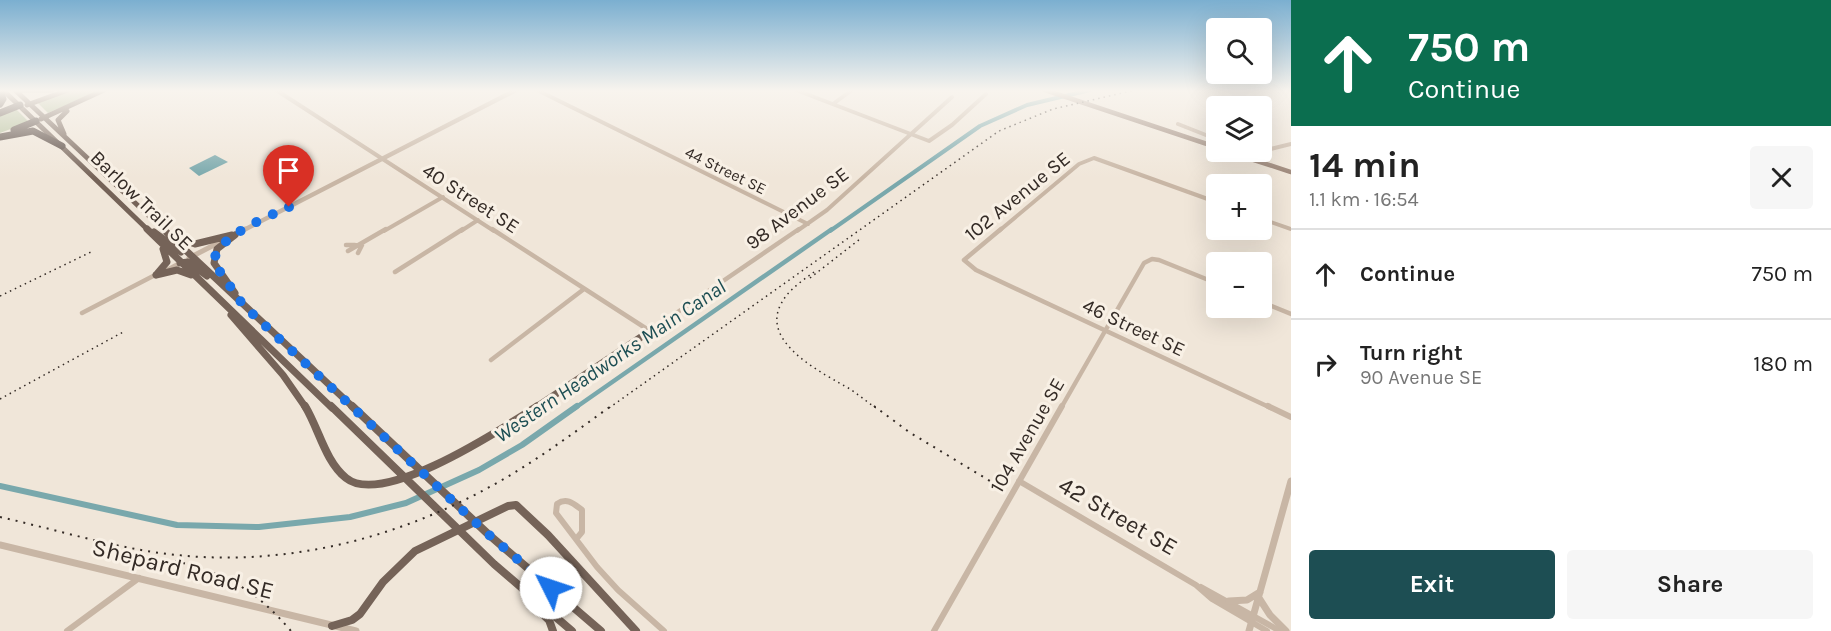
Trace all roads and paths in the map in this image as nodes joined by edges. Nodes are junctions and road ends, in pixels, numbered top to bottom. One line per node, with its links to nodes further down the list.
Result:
1 (41, 119): 12 (main road)
2 (47, 119): 19 (main road, Barlow Trail SE)
3 (60, 119): 19 (main road)
4 (322, 119): 23 (street, 40 Street SE)
5 (458, 119): 23 (street)
6 (597, 119): 32 (street, 44 Street SE)
7 (871, 119): 14 (street)
8 (927, 119): 14 (street, 98 Avenue SE)
9 (957, 119): 14 (street)
10 (1139, 119): 17 (main road)
11 (1145, 119): 18 (main road)
12 (36, 121): 15 (highway); 21 (main road, Barlow Trail SE)
13 (1178, 124): 16 (street)
14 (910, 135): 32 (street, 98 Avenue SE)
15 (0, 136): 21 (highway)
16 (1206, 138)
17 (1206, 140)
18 (1206, 140)
19 (69, 141): 33 (main road, Barlow Trail SE)
20 (1291, 144): 22 (street)
21 (62, 147): 30 (main road, Barlow Trail SE)
22 (1272, 149)
23 (382, 158): 27 (street, 40 Street SE); 35 (street)
24 (1263, 162): 26 (main road)
25 (1269, 162): 26 (main road)
26 (1291, 170)
27 (442, 197): 29 (street, 40 Street SE); 37 (street)
28 (1206, 198): 41 (street, 102 Avenue SE)
29 (478, 220): 42 (street); 47 (street, 40 Street SE)
30 (137, 222): 36 (main road, Barlow Trail SE); 39 (main road)
31 (1272, 222): 34 (street)
32 (808, 224): 54 (street, 98 Avenue SE)
33 (159, 226): 35 (main road); 39 (main road, Barlow Trail SE)
34 (1291, 229)
35 (235, 235): 39 (street); 49 (main road)
36 (158, 242): 40 (main road, Barlow Trail SE); 43 (main road)
37 (364, 243): 37 (street); 38 (street)
38 (358, 253)
39 (191, 257): 40 (street); 46 (main road, Barlow Trail SE)
40 (180, 262): 43 (street); 44 (main road, Barlow Trail SE); 46 (main road)
41 (965, 262): 53 (street, 46 Street SE)
42 (395, 272)
43 (156, 275): 44 (main road); 51 (street)
44 (198, 279): 48 (main road, Barlow Trail SE)
45 (1206, 280): 53 (street, 104 Avenue SE)
46 (218, 281): 49 (main road, Barlow Trail SE)
47 (584, 289): 54 (street, 40 Street SE); 55 (street)
48 (221, 301): 54 (main road); 62 (main road, Barlow Trail SE)
49 (243, 305): 72 (main road, Barlow Trail SE)
50 (1272, 306): 52 (street)
51 (82, 313)
52 (1291, 314)
53 (1105, 330): 56 (street, 46 Street SE); 57 (street, 104 Avenue SE)
54 (650, 331)
55 (490, 360)
56 (1291, 417)
57 (1019, 481): 63 (street, 42 Street SE); 75 (street, 104 Avenue SE)
58 (1291, 481): 64 (street)
59 (577, 538): 59 (street); 74 (street)
60 (0, 545): 61 (street, Shepard Road SE)
61 (139, 578): 67 (street, Shepard Road SE); 68 (street)
62 (510, 578): 70 (main road); 71 (main road, Barlow Trail SE)
63 (1196, 585): 65 (street, 42 Street SE); 66 (street, 42 Street SE)
64 (1260, 595): 65 (street); 66 (street); 79 (street)
65 (1229, 601): 66 (street, 42 Street SE)
66 (1253, 619): 76 (street); 77 (street, 42 Street SE); 78 (street, 42 Street SE)
67 (332, 626): 69 (street, Shepard Road SE); 73 (main road)
68 (67, 631)
69 (356, 631)
70 (553, 631)
71 (572, 631)
72 (601, 631)
73 (636, 631)
74 (664, 631)
75 (934, 631)
76 (1250, 631)
77 (1267, 631)
78 (1280, 631)
79 (1286, 631)

